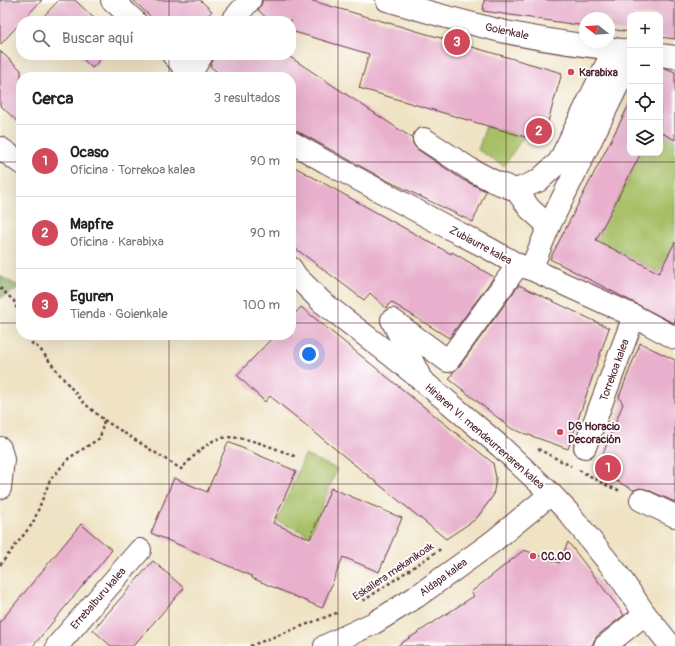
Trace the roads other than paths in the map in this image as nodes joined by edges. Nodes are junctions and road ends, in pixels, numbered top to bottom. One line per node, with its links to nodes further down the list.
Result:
1 (112, 0): 4 (street)
2 (250, 0): 5 (street)
3 (387, 0): 6 (street, Goienkale)
4 (130, 16)
5 (236, 16)
6 (625, 53): 17 (street); 18 (street)
7 (663, 55): 8 (street)
8 (675, 57)
9 (178, 60): 11 (street)
10 (200, 60): 12 (street)
11 (187, 72)
12 (194, 72)
13 (424, 139): 17 (street)
14 (296, 145): 19 (street, Zubiaurre kalea)
15 (0, 148): 16 (street)
16 (16, 159)
17 (516, 190): 18 (street)
18 (549, 226): 19 (street)
19 (525, 267): 21 (street, Zubiaurre kalea); 23 (street)
20 (296, 276): 23 (street, Hiriaren VI. mendeurrenaren kalea)
21 (634, 316): 22 (street, Zubiaurre kalea); 24 (street, Torrekoa kalea)
22 (675, 338)
23 (423, 381): 27 (street, Hiriaren VI. mendeurrenaren kalea)
24 (586, 446)
25 (0, 448): 26 (street)
26 (0, 488)
27 (551, 494): 31 (street, Hiriaren VI. mendeurrenaren kalea); 33 (street, Aldapa kalea)
28 (641, 500): 29 (street)
29 (675, 516)
30 (140, 550): 32 (street, Errebalburu kalea)
31 (645, 614): 34 (street); 35 (street, Hiriaren VI. mendeurrenaren kalea)
32 (57, 646)
33 (325, 646)
34 (605, 646)
35 (671, 646)

